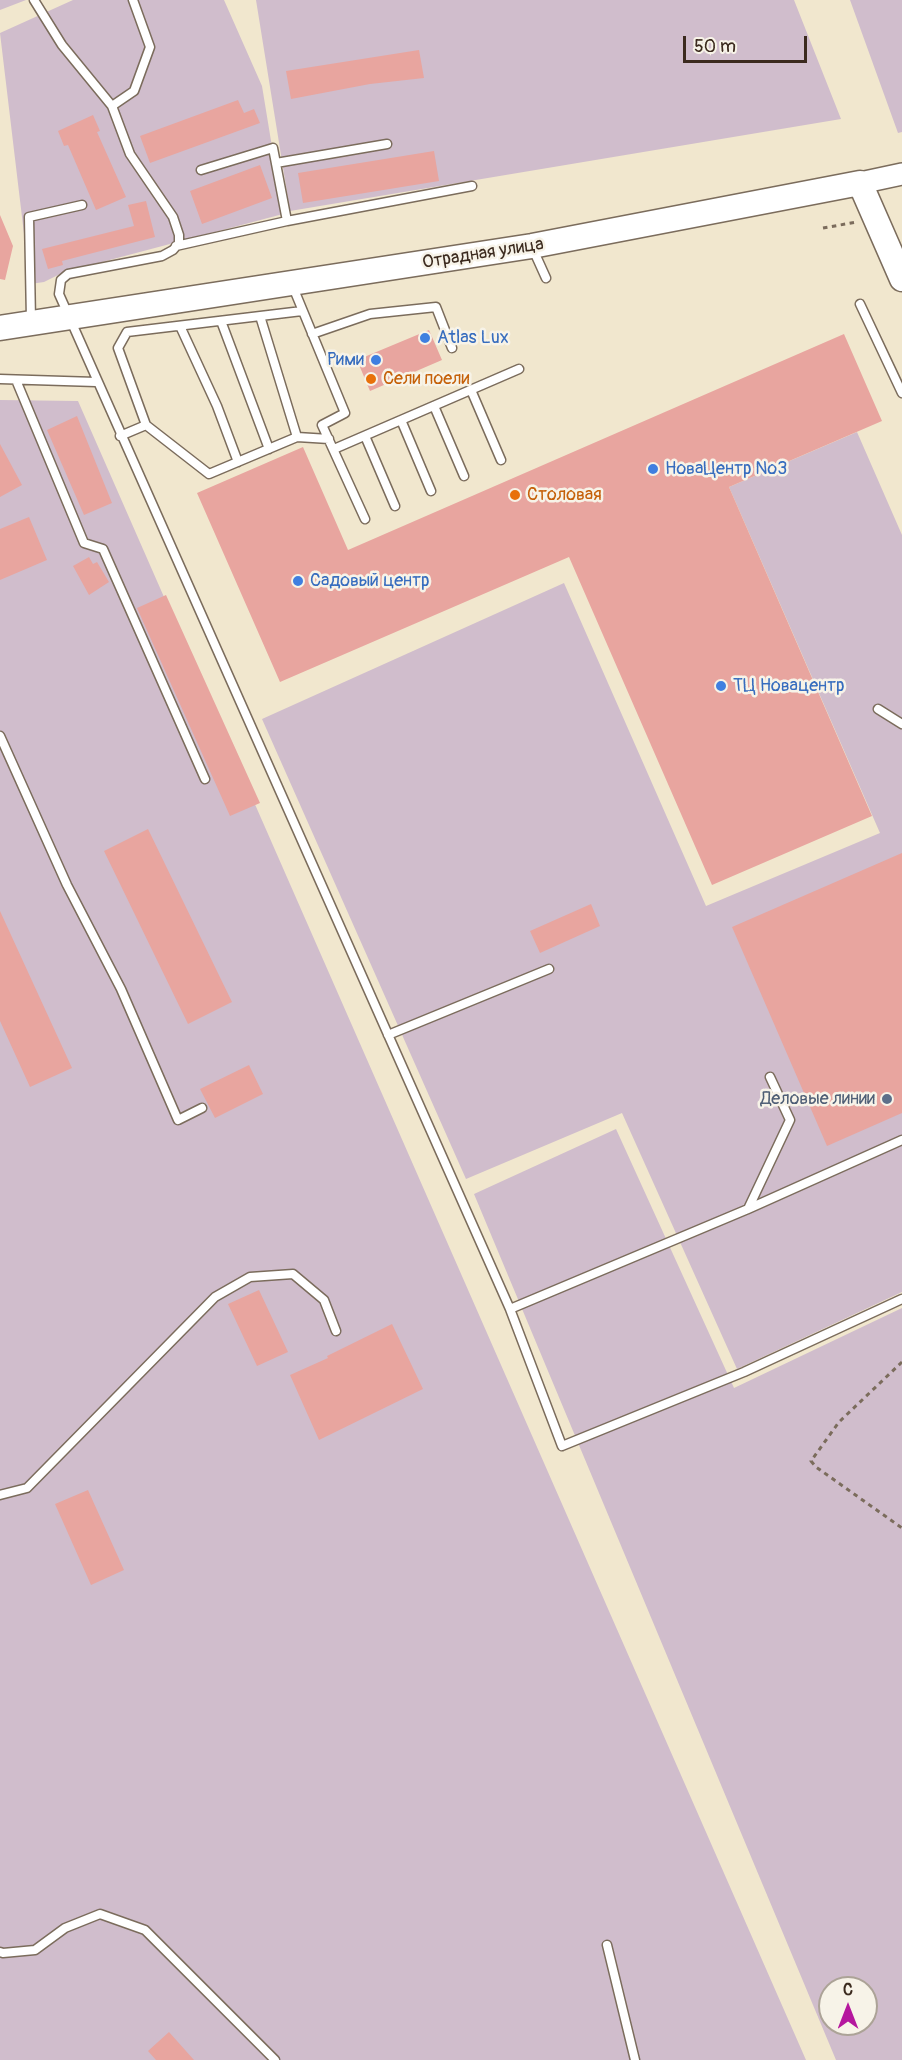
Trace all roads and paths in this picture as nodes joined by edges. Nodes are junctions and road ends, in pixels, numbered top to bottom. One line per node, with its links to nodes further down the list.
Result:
1 (34, 0): 3 (lane)
2 (133, 0): 3 (lane)
3 (112, 106): 14 (lane)
4 (387, 144): 5 (lane)
5 (276, 163): 6 (lane); 12 (lane)
6 (201, 170)
7 (902, 174): 8 (street)
8 (860, 183): 11 (main road); 15 (main road, Отрадная улица)
9 (472, 186): 12 (lane)
10 (82, 205): 24 (lane)
11 (875, 218): 13 (path); 17 (main road)
12 (287, 221): 14 (lane)
13 (824, 228)
14 (176, 246): 22 (lane)
15 (532, 246): 16 (lane); 18 (main road, Отрадная улица)
16 (546, 278)
17 (902, 279)
18 (291, 283): 20 (lane); 22 (main road, Отрадная улица)
19 (860, 304): 34 (lane)
20 (302, 310): 21 (lane); 27 (lane)
21 (260, 315): 23 (lane); 40 (lane)
22 (69, 318): 24 (main road, Отрадная улица); 32 (lane)
23 (221, 321): 25 (lane); 42 (lane)
24 (31, 324): 26 (main road, Отрадная улица)
25 (180, 326): 37 (lane); 45 (lane)
26 (0, 328)
27 (312, 334): 28 (lane); 41 (lane)
28 (452, 348)
29 (519, 369): 33 (lane)
30 (0, 379): 31 (lane)
31 (16, 380): 32 (lane); 53 (lane)
32 (96, 382): 38 (lane)
33 (471, 390): 35 (lane); 44 (lane)
34 (902, 393)
35 (434, 406): 36 (lane); 46 (lane)
36 (401, 420): 39 (lane); 47 (lane)
37 (146, 425): 38 (lane); 45 (lane)
38 (120, 436): 55 (lane)
39 (365, 436): 43 (lane); 48 (lane)
40 (297, 437): 41 (lane); 42 (lane)
41 (329, 439): 43 (lane)
42 (269, 449): 45 (lane)
43 (334, 450): 49 (lane)
44 (501, 460)
45 (238, 462)
46 (464, 476)
47 (431, 490)
48 (396, 506)
49 (365, 519)
50 (878, 709): 51 (lane)
51 (902, 724)
52 (0, 736): 57 (lane)
53 (205, 779)
54 (549, 969): 55 (lane)
55 (388, 1035): 61 (lane)
56 (770, 1077): 59 (lane)
57 (202, 1108)
58 (902, 1140): 59 (lane)
59 (748, 1209): 61 (lane)
60 (902, 1299): 61 (lane)
61 (510, 1309)
62 (336, 1331): 64 (lane)
63 (902, 1362): 65 (path)
64 (0, 1495)
65 (902, 1528)
66 (607, 1946): 69 (lane)
67 (0, 1952): 68 (lane)
68 (275, 2060)
69 (635, 2060)

